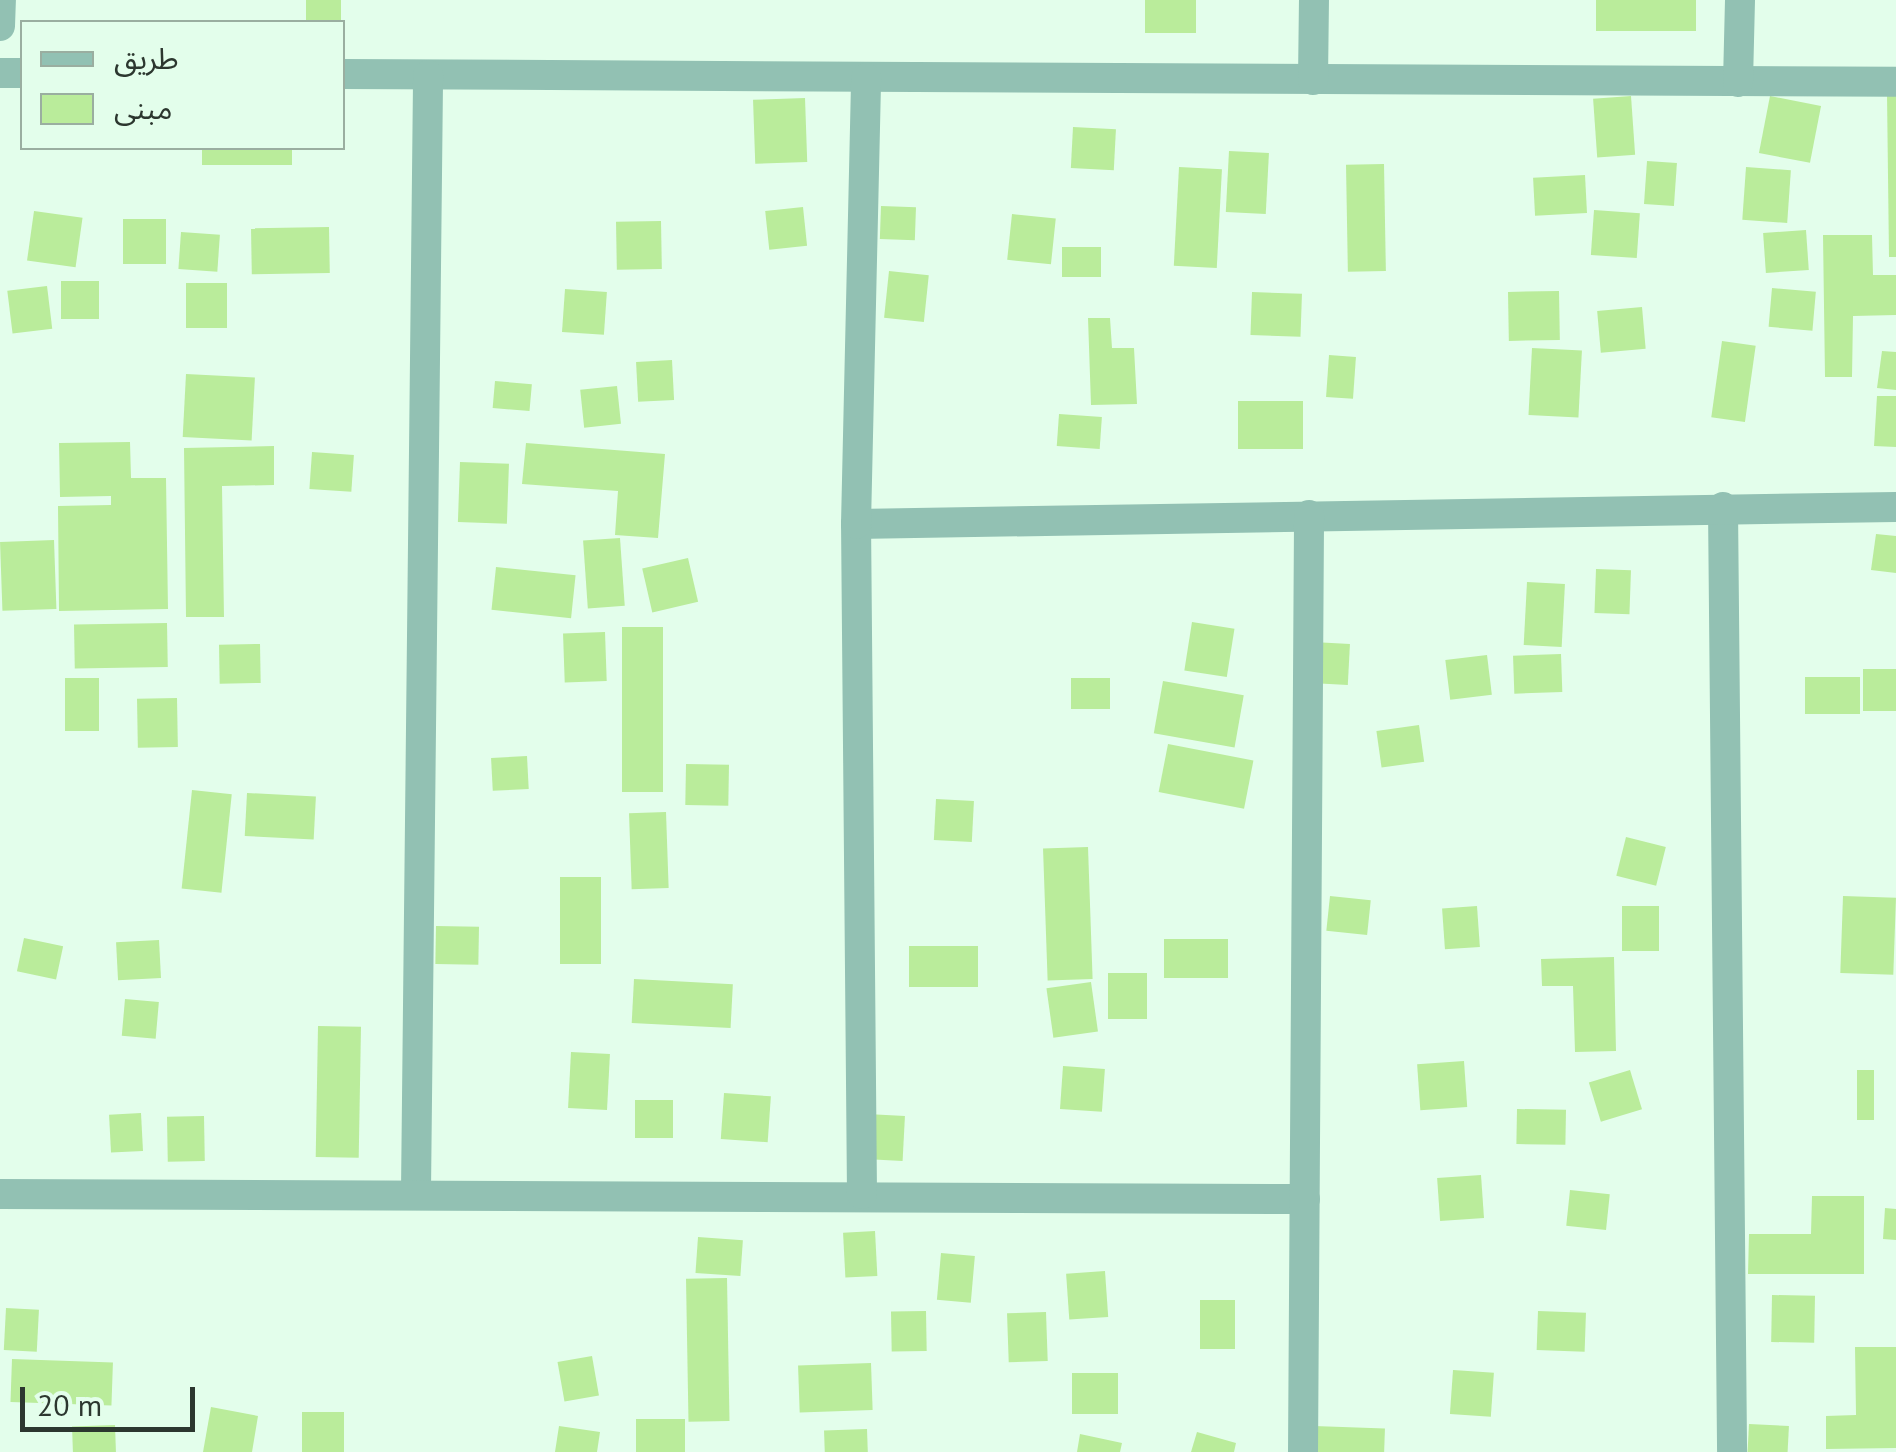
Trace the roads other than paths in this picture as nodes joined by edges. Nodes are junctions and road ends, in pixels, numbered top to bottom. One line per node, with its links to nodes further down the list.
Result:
1 (0, 0): 4 (street)
2 (1314, 0): 8 (street)
3 (1740, 0): 9 (street)
4 (0, 26)
5 (345, 74): 6 (street)
6 (428, 75): 7 (street); 15 (street)
7 (866, 78): 8 (street); 14 (street)
8 (1313, 80): 9 (street)
9 (1738, 82): 10 (street)
10 (1896, 82)
11 (1723, 506): 12 (street); 13 (street); 20 (street)
12 (1896, 507)
13 (1309, 514): 14 (street); 18 (street)
14 (856, 524): 17 (street)
15 (416, 1191): 16 (street); 17 (street)
16 (0, 1194)
17 (862, 1194): 18 (street)
18 (1306, 1199): 19 (street)
19 (1303, 1452)
20 (1732, 1452)

